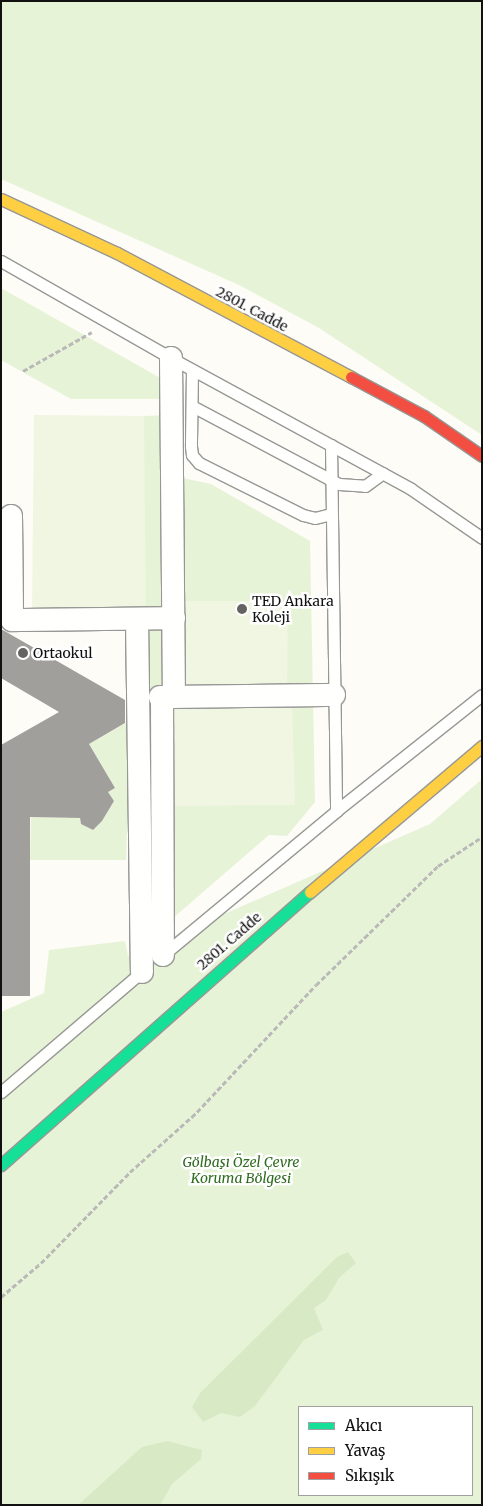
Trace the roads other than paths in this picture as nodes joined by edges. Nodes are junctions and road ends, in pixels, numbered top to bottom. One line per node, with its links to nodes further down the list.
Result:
1 (1, 199): 7 (street, 2801. Cadde)
2 (1, 261): 3 (lane)
3 (170, 358): 4 (lane); 13 (street)
4 (192, 370): 5 (lane); 6 (lane)
5 (192, 406): 9 (lane); 10 (lane)
6 (331, 445): 8 (lane); 9 (lane)
7 (482, 456)
8 (382, 473): 9 (lane); 12 (lane)
9 (332, 480): 10 (lane)
10 (331, 514): 15 (lane)
11 (11, 516): 14 (street)
12 (482, 538)
13 (174, 618): 14 (street); 18 (street)
14 (137, 619): 17 (street)
15 (334, 695): 18 (street); 20 (lane)
16 (482, 695): 20 (lane)
17 (138, 697): 18 (street); 22 (street)
18 (168, 697): 21 (street)
19 (482, 746): 25 (street, 2801. Cadde)
20 (336, 810): 21 (lane)
21 (163, 955): 22 (lane)
22 (142, 972): 23 (lane)
23 (1, 1092)
24 (2, 1142): 25 (lane)
25 (13, 1154): 26 (street, 2801. Cadde)
26 (1, 1165)

